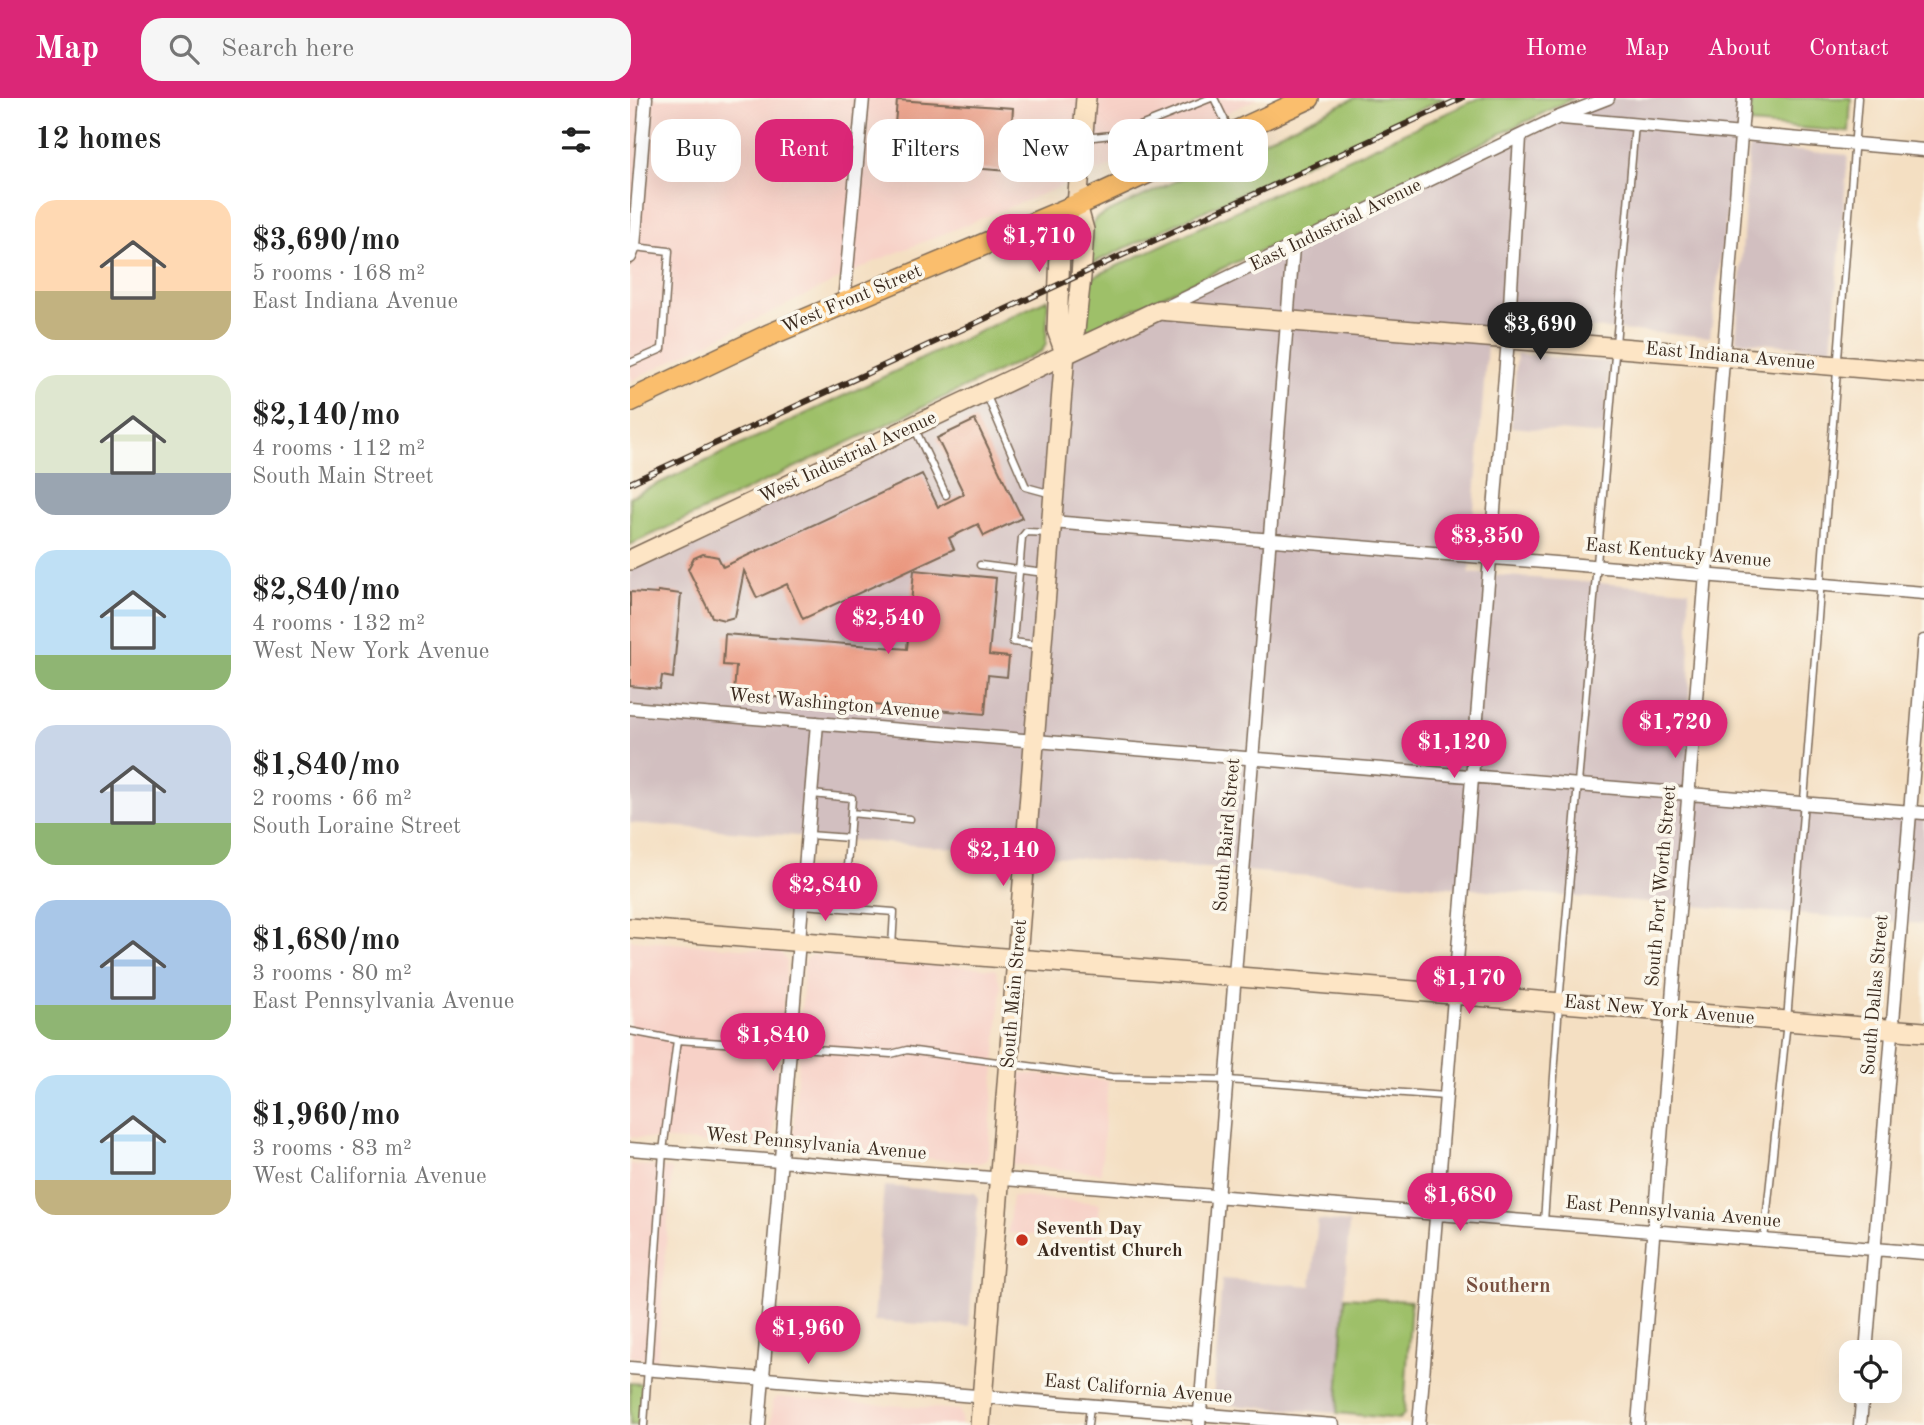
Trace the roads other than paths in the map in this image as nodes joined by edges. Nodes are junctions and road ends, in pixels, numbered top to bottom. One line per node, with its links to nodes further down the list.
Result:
1 (646, 98): 23 (street)
2 (863, 98): 24 (street)
3 (1086, 98): 10 (street, South Main Street)
4 (1212, 98): 11 (lane); 15 (lane)
5 (1309, 98): 12 (main road, West Front Street)
6 (1608, 98): 9 (street, East Industrial Avenue)
7 (1744, 98): 14 (street, South Fort Worth Street)
8 (1858, 98): 17 (lane)
9 (1559, 117): 13 (street); 16 (street, East Industrial Avenue)
10 (1084, 119)
11 (1224, 119)
12 (1264, 119)
13 (1635, 124): 14 (street); 28 (lane)
14 (1742, 133): 17 (street); 30 (street, South Fort Worth Street)
15 (1094, 137)
16 (1520, 137): 22 (street, East Industrial Avenue); 27 (street)
17 (1855, 144): 18 (street); 32 (lane)
18 (1924, 150)
19 (1079, 182): 21 (street, South Main Street)
20 (1127, 182): 21 (main road, West Front Street)
21 (1077, 205): 24 (main road, West Front Street); 29 (street, South Main Street)
22 (1293, 247): 25 (street, East Industrial Avenue); 26 (street, South Baird Street)
23 (632, 252): 31 (lane)
24 (844, 302): 35 (main road, West Front Street)
25 (1159, 310): 26 (street, East Indiana Avenue); 29 (street, East Industrial Avenue)
26 (1289, 321): 27 (street, East Indiana Avenue); 40 (street, South Baird Street)
27 (1508, 339): 28 (street, East Indiana Avenue); 41 (street)
28 (1616, 348): 30 (street, East Indiana Avenue); 44 (lane)
29 (1065, 353): 34 (street, West Industrial Avenue); 37 (street, South Main Street)
30 (1724, 357): 32 (street, East Indiana Avenue); 47 (street, South Fort Worth Street)
31 (630, 363)
32 (1838, 366): 33 (street, East Indiana Avenue); 48 (lane)
33 (1924, 373)
34 (986, 392): 36 (street, West Industrial Avenue); 37 (lane)
35 (630, 401)
36 (914, 427): 38 (lane); 42 (street, West Industrial Avenue)
37 (1054, 494): 39 (street, South Main Street)
38 (946, 495)
39 (1052, 528): 40 (street, East Kentucky Avenue); 45 (lane); 46 (street, South Main Street)
40 (1271, 540): 41 (street, East Kentucky Avenue); 55 (street, South Baird Street)
41 (1489, 558): 44 (street, East Kentucky Avenue); 56 (street)
42 (630, 560)
43 (981, 565): 45 (lane)
44 (1596, 567): 47 (street, East Kentucky Avenue); 57 (lane)
45 (1019, 570): 46 (lane); 51 (lane)
46 (1048, 574): 51 (street, South Main Street)
47 (1706, 576): 48 (street, East Kentucky Avenue); 59 (street, South Fort Worth Street)
48 (1821, 585): 49 (street, East Kentucky Avenue); 60 (lane)
49 (1924, 593)
50 (1924, 641): 61 (street, South Dallas Street)
51 (1042, 646): 54 (street, South Main Street)
52 (630, 708): 53 (street, West Washington Avenue)
53 (817, 723): 54 (street, West Washington Avenue); 58 (street)
54 (1035, 741): 55 (street, West Washington Avenue); 72 (street, South Main Street)
55 (1254, 758): 56 (street, West Washington Avenue); 73 (street, South Baird Street)
56 (1471, 776): 57 (street, West Washington Avenue); 74 (street)
57 (1579, 785): 59 (street, West Washington Avenue); 75 (lane)
58 (812, 794): 62 (lane); 65 (street)
59 (1689, 794): 60 (street, West Washington Avenue); 76 (street, South Fort Worth Street)
60 (1804, 803): 61 (street, West Washington Avenue); 77 (lane)
61 (1910, 812): 63 (street, West Washington Avenue); 78 (street, South Dallas Street)
62 (851, 813): 64 (lane); 66 (lane)
63 (1924, 813)
64 (910, 818)
65 (809, 835): 66 (lane); 67 (street)
66 (849, 838): 68 (lane)
67 (803, 905): 68 (lane); 70 (street)
68 (844, 908): 71 (lane)
69 (630, 928): 70 (street, East New York Avenue)
70 (800, 942): 71 (street, East New York Avenue); 82 (street)
71 (891, 949): 72 (street, East New York Avenue)
72 (1017, 959): 73 (street, East New York Avenue); 83 (street, South Main Street)
73 (1236, 976): 74 (street, East New York Avenue); 84 (street, South Baird Street)
74 (1454, 994): 75 (street, East New York Avenue); 85 (street)
75 (1559, 1003): 76 (street, East New York Avenue); 92 (lane)
76 (1671, 1012): 77 (street, East New York Avenue); 93 (street, South Fort Worth Street)
77 (1787, 1021): 78 (street, East New York Avenue); 94 (lane)
78 (1893, 1029): 80 (street, East New York Avenue); 95 (street, South Dallas Street)
79 (630, 1031): 81 (lane)
80 (1924, 1032)
81 (677, 1040): 82 (lane); 87 (lane)
82 (792, 1046): 83 (lane); 88 (street)
83 (1009, 1063): 84 (lane); 89 (street, South Main Street)
84 (1228, 1080): 85 (lane); 90 (street, South Baird Street)
85 (1446, 1096): 91 (street)
86 (630, 1149): 87 (street, West Pennsylvania Avenue)
87 (663, 1151): 88 (street, West Pennsylvania Avenue); 99 (lane)
88 (782, 1161): 89 (street, West Pennsylvania Avenue); 100 (street)
89 (1000, 1179): 90 (street, East Pennsylvania Avenue); 101 (street, South Main Street)
90 (1219, 1197): 91 (street, East Pennsylvania Avenue); 104 (street, South Baird Street)
91 (1436, 1214): 92 (street, East Pennsylvania Avenue); 110 (street)
92 (1545, 1222): 93 (street, East Pennsylvania Avenue)
93 (1654, 1231): 94 (street, East Pennsylvania Avenue); 111 (street, South Fort Worth Street)
94 (1764, 1240): 95 (street, East Pennsylvania Avenue)
95 (1874, 1249): 96 (street, East Pennsylvania Avenue); 97 (street, South Dallas Street)
96 (1924, 1253)
97 (1867, 1340)
98 (630, 1368): 99 (street, East California Avenue)
99 (648, 1370): 100 (street, East California Avenue); 105 (lane)
100 (764, 1379): 101 (street, East California Avenue); 106 (street)
101 (982, 1397): 103 (street, East California Avenue); 107 (street, South Main Street)
102 (1862, 1403): 112 (street)
103 (1090, 1406): 104 (street, East California Avenue); 108 (lane)
104 (1199, 1420): 109 (street, East California Avenue)
105 (644, 1425)
106 (760, 1425)
107 (980, 1425)
108 (1088, 1425)
109 (1332, 1425)
110 (1419, 1425)
111 (1638, 1425)
112 (1860, 1425)

